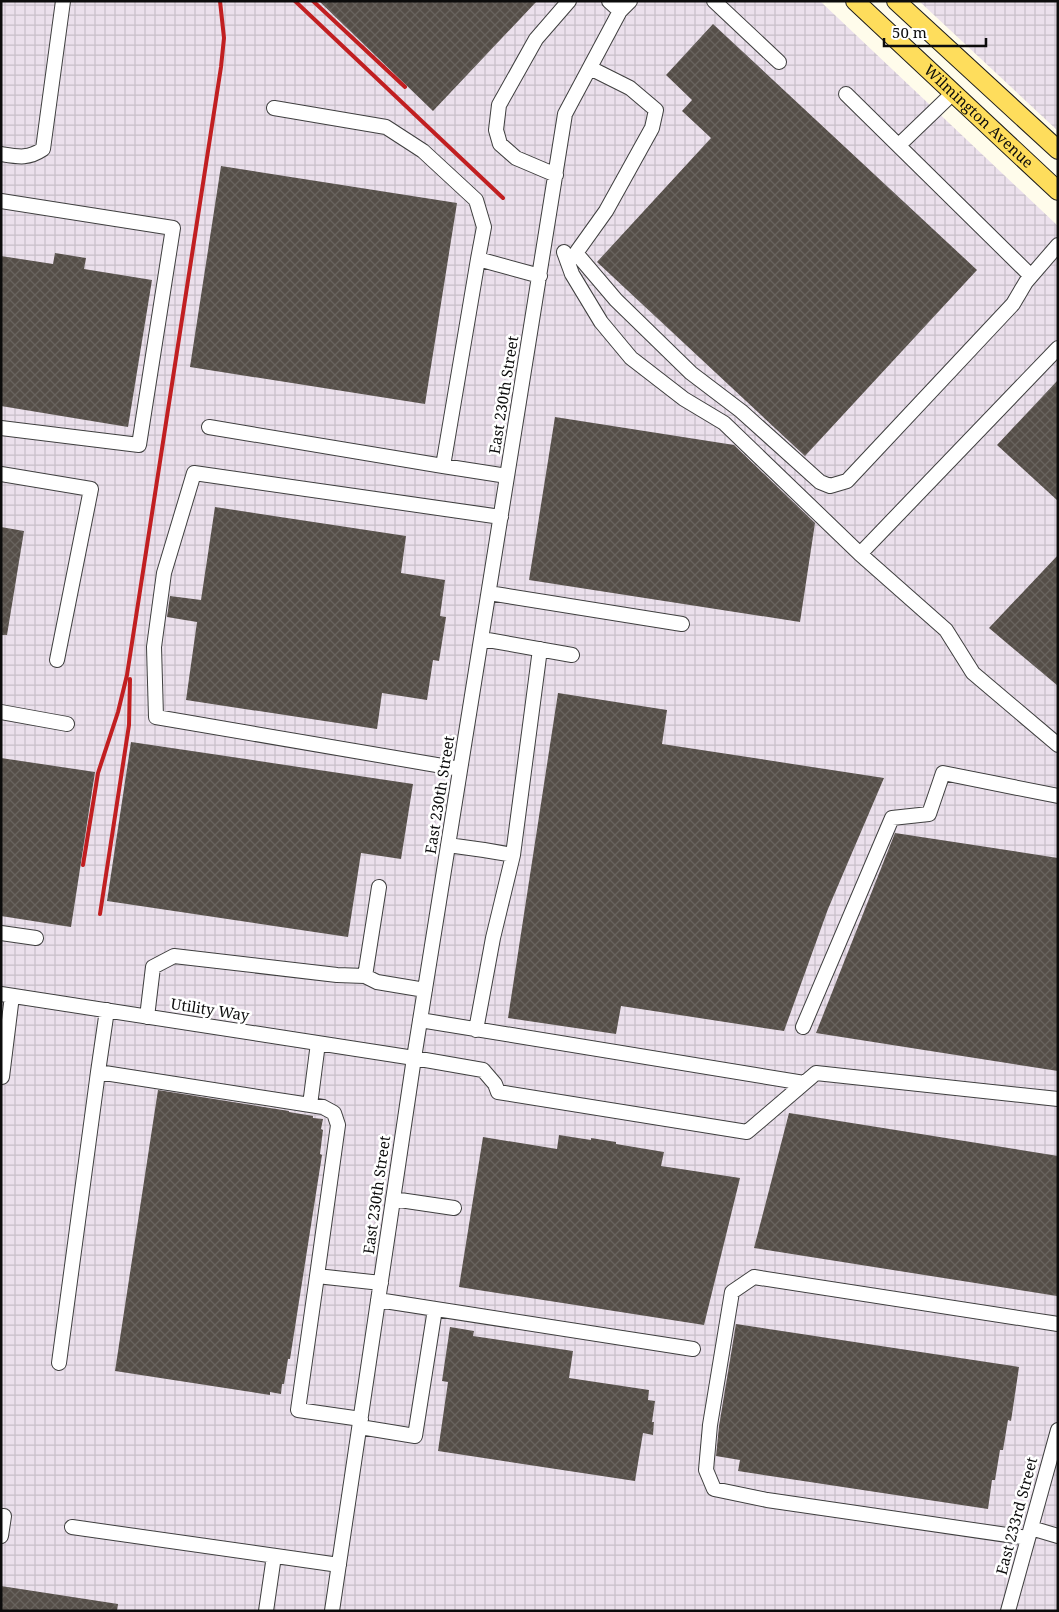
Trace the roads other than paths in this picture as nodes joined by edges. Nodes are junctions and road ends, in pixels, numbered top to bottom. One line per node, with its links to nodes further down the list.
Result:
1 (63, 1): 15 (street)
2 (569, 1): 16 (street)
3 (609, 1): 7 (street)
4 (714, 1): 8 (street)
5 (855, 1): 10 (main road, Wilmington Avenue)
6 (896, 1): 14 (main road, Wilmington Avenue)
7 (625, 6): 9 (street, East 230th Street)
8 (779, 62)
9 (590, 68): 16 (street, East 230th Street); 21 (street)
10 (952, 93): 13 (street); 17 (main road, Wilmington Avenue)
11 (846, 94): 13 (street)
12 (274, 108): 22 (street)
13 (899, 145): 24 (street)
14 (1058, 150)
15 (1, 154)
16 (556, 175): 19 (street, East 230th Street)
17 (1058, 191)
18 (1, 202): 27 (street)
19 (546, 239): 21 (street); 23 (street, East 230th Street)
20 (1058, 245): 24 (street)
21 (570, 252): 24 (street); 32 (street)
22 (478, 259): 23 (street); 28 (street)
23 (540, 276): 30 (street, East 230th Street)
24 (1031, 276)
25 (1058, 348): 32 (street)
26 (209, 426): 28 (street)
27 (1, 428)
28 (443, 466): 30 (street)
29 (1, 474): 38 (street)
30 (508, 476): 31 (street, East 230th Street)
31 (501, 517): 33 (street, East 230th Street); 42 (street)
32 (860, 554): 41 (street)
33 (489, 593): 34 (street); 35 (street, East 230th Street)
34 (682, 624)
35 (482, 639): 36 (street); 42 (street, East 230th Street)
36 (540, 649): 37 (street); 45 (street)
37 (572, 655)
38 (57, 660)
39 (1, 712): 40 (street)
40 (67, 724)
41 (1058, 745)
42 (460, 769): 44 (street, East 230th Street)
43 (1058, 796): 55 (street)
44 (448, 845): 45 (street); 50 (street, East 230th Street)
45 (513, 855): 56 (street)
46 (380, 887): 49 (street)
47 (1, 932): 48 (street)
48 (36, 938)
49 (365, 976): 50 (street); 53 (street)
50 (425, 990): 54 (street, East 230th Street)
51 (7, 995): 52 (street, Utility Way); 60 (street)
52 (107, 1010): 53 (street, Utility Way); 59 (street)
53 (148, 1017): 57 (street, Utility Way)
54 (420, 1020): 56 (street); 58 (street, East 230th Street)
55 (803, 1027)
56 (476, 1030): 61 (street)
57 (318, 1043): 58 (street, Utility Way); 63 (street)
58 (414, 1058): 61 (street, Utility Way); 64 (street, East 230th Street)
59 (98, 1072): 63 (street); 72 (street)
60 (2, 1077)
61 (804, 1083): 62 (street)
62 (1058, 1099)
63 (310, 1105): 66 (street)
64 (394, 1199): 65 (street); 67 (street, East 230th Street)
65 (454, 1208)
66 (318, 1276): 67 (street); 73 (street)
67 (381, 1284): 68 (street, East 230th Street)
68 (378, 1300): 69 (street); 73 (street, East 230th Street)
69 (434, 1309): 71 (street); 73 (street)
70 (1058, 1324): 77 (street)
71 (693, 1349)
72 (59, 1363)
73 (360, 1423): 81 (street, East 230th Street)
74 (1058, 1430): 77 (street, East 233rd Street)
75 (1, 1516): 78 (street)
76 (72, 1527): 80 (street)
77 (1030, 1533): 79 (street); 84 (street, East 233rd Street)
78 (1, 1536)
79 (1058, 1536)
80 (274, 1556): 81 (street); 82 (street)
81 (339, 1565): 83 (street, East 230th Street)
82 (266, 1611)
83 (332, 1611)
84 (1008, 1611)

